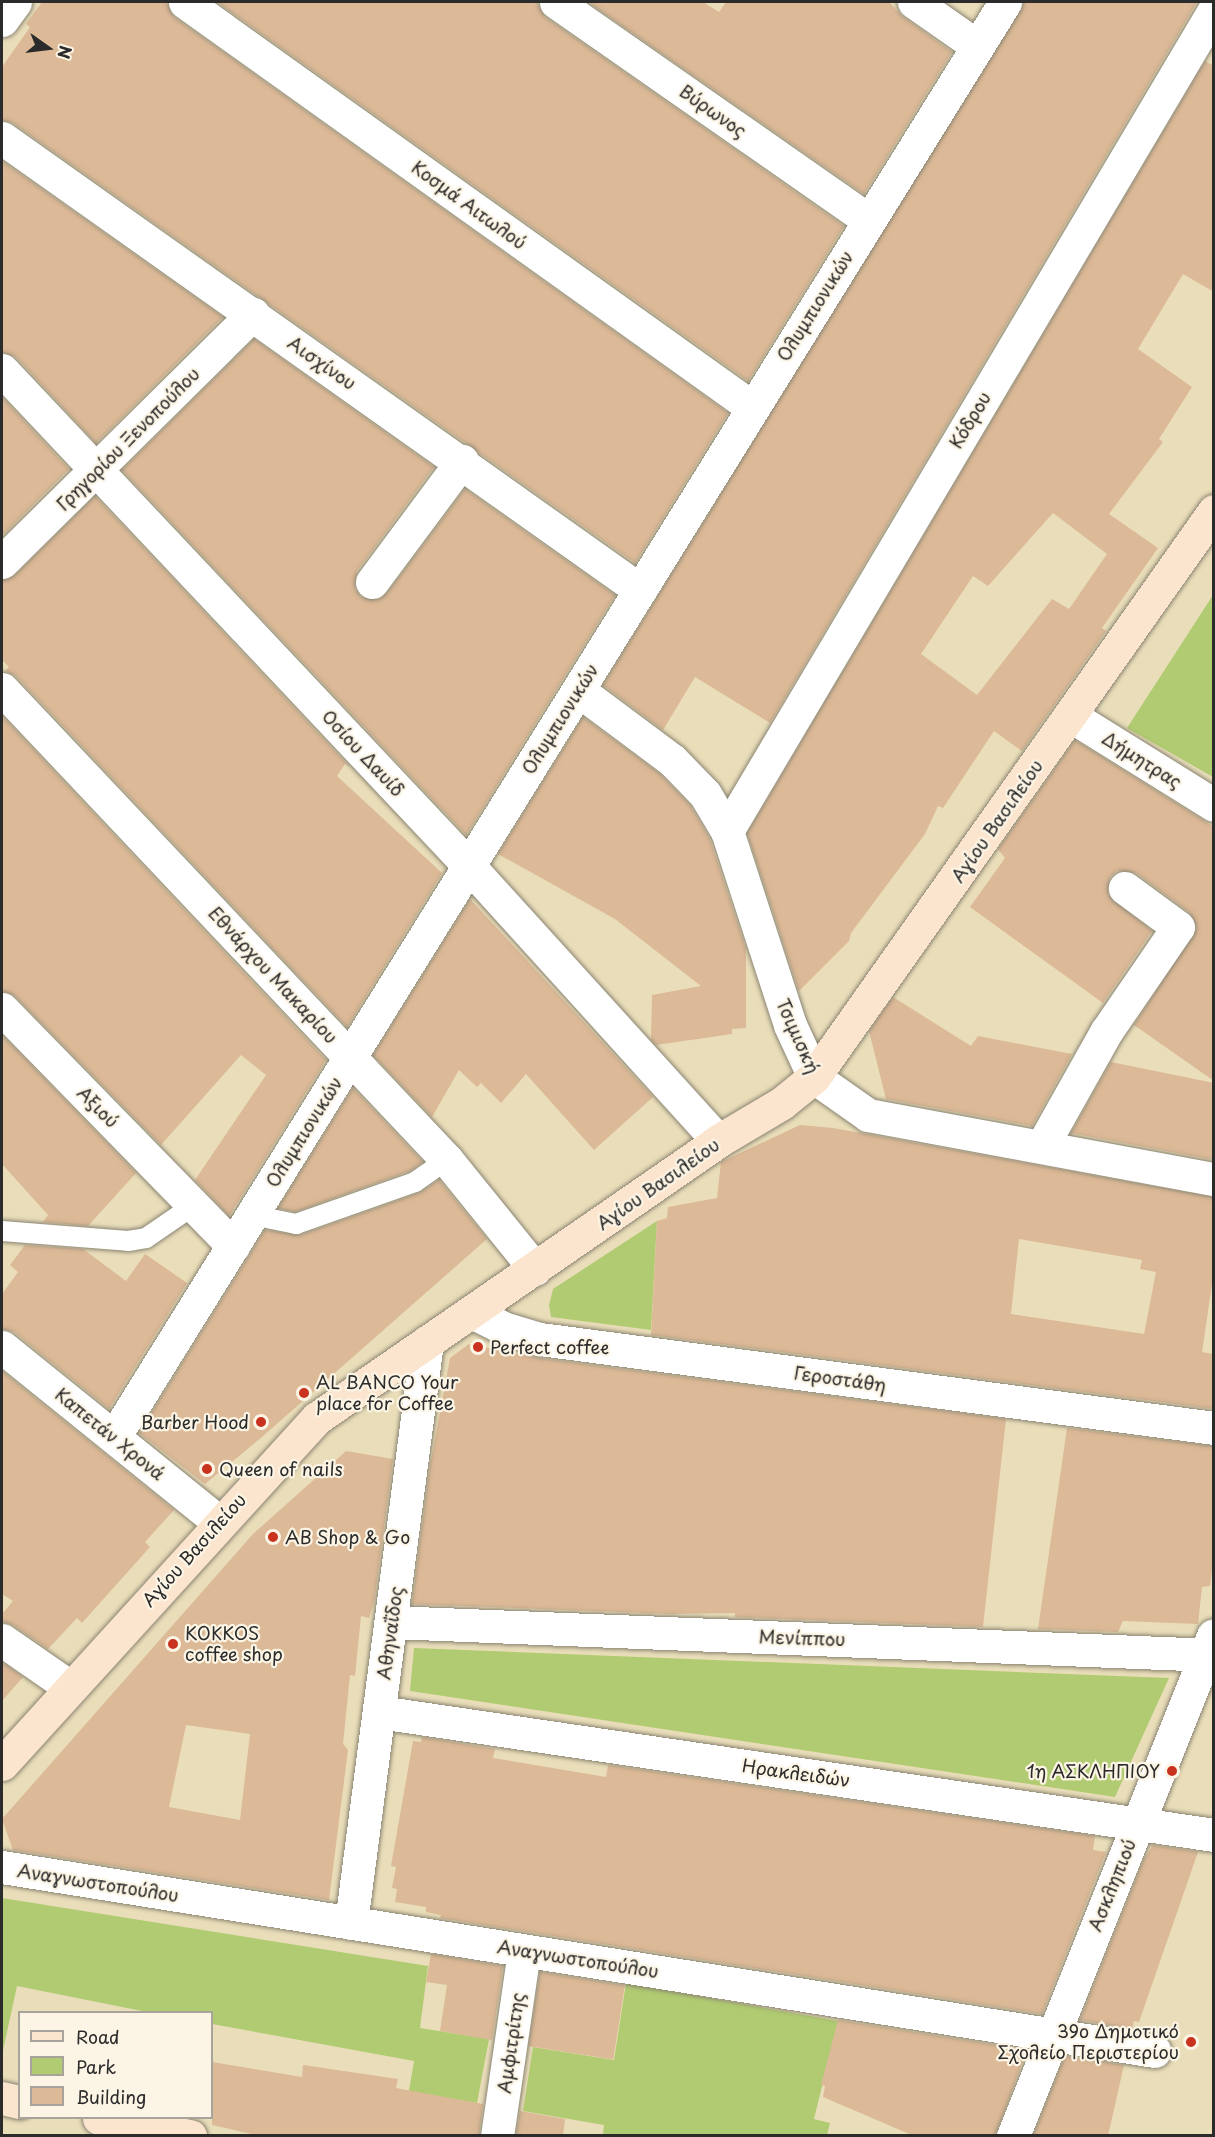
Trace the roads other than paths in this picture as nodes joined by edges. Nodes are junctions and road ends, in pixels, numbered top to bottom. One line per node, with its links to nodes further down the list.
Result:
1 (15, 2): 7 (street)
2 (185, 2): 13 (street, Κοσμά Αιτωλού)
3 (556, 2): 10 (street, Βύρωνος)
4 (914, 2): 8 (street)
5 (1005, 2): 8 (street, Ολυμπιονικών)
6 (1214, 10): 24 (street, Κόδρου)
7 (2, 20)
8 (977, 46): 10 (street, Ολυμπιονικών)
9 (2, 138): 11 (street, Αισχίνου)
10 (869, 220): 13 (street, Ολυμπιονικών)
11 (253, 314): 14 (street, Αισχίνου); 15 (street, Γρηγορίου Ξενοπούλου)
12 (2, 370): 15 (street, Οσίου Δαυίδ)
13 (753, 408): 19 (street, Ολυμπιονικών)
14 (462, 461): 18 (street); 19 (street, Αισχίνου)
15 (96, 472): 17 (street, Γρηγορίου Ξενοπούλου); 25 (street, Οσίου Δαυίδ)
16 (1214, 512): 22 (street, Αγίου Βασιλείου)
17 (2, 562)
18 (372, 582)
19 (640, 590): 21 (street, Ολυμπιονικών)
20 (2, 689): 28 (street, Εθνάρχου Μακαρίου)
21 (578, 690): 24 (street, Τσιμισκή); 25 (street, Ολυμπιονικών)
22 (1071, 716): 23 (street, Δήμητρας); 29 (street, Αγίου Βασιλείου)
23 (1214, 805)
24 (727, 831): 29 (street, Τσιμισκή)
25 (469, 866): 28 (street, Ολυμπιονικών); 30 (street, Οσίου Δαυίδ)
26 (1125, 888): 31 (street)
27 (2, 1009): 34 (street, Αξιού)
28 (350, 1057): 32 (street, Εθνάρχου Μακαρίου); 35 (street, Ολυμπιονικών)
29 (814, 1077): 30 (street, Αγίου Βασιλείου); 31 (street, Τσιμισκή)
30 (718, 1141): 38 (street, Αγίου Βασιλείου)
31 (1042, 1146): 33 (street, Τσιμισκή)
32 (447, 1160): 35 (lane); 38 (street, Εθνάρχου Μακαρίου)
33 (1214, 1179)
34 (194, 1205): 36 (lane); 37 (street, Αξιού)
35 (252, 1215): 37 (street, Ολυμπιονικών)
36 (2, 1232)
37 (233, 1246): 43 (street, Ολυμπιονικών)
38 (535, 1269): 39 (street, Αγίου Βασιλείου)
39 (472, 1312): 40 (street, Αγίου Βασιλείου); 42 (street, Γεροστάθη)
40 (427, 1342): 44 (street, Αγίου Βασιλείου); 45 (street, Αθηναΐδος)
41 (2, 1347): 43 (street, Καπετάν Χρονά)
42 (1214, 1428)
43 (114, 1437): 44 (street, Καπετάν Χρονά)
44 (219, 1522): 48 (street, Αγίου Βασιλείου)
45 (391, 1622): 47 (street, Μενίππου); 49 (street, Αθηναΐδος)
46 (2, 1640): 48 (street)
47 (1211, 1648): 51 (street, Ασκληπιού)
48 (70, 1687): 50 (street, Αγίου Βασιλείου)
49 (379, 1712): 51 (street, Ηρακλειδών); 54 (street, Αθηναΐδος)
50 (2, 1764)
51 (1137, 1824): 52 (street, Ηρακλειδών); 56 (street, Ασκληπιού)
52 (1214, 1835)
53 (2, 1867): 54 (street, Αναγνωστοπούλου)
54 (351, 1923): 55 (street, Αναγνωστοπούλου)
55 (524, 1951): 56 (street, Αναγνωστοπούλου); 62 (street, Αμφιτρίτης)
56 (1051, 2035): 57 (street, Αναγνωστοπούλου); 63 (street, Ασκληπιού)
57 (1154, 2052)
58 (2, 2098): 59 (street)
59 (18, 2102)
60 (104, 2119): 61 (street)
61 (190, 2136)
62 (497, 2136)
63 (1013, 2136)

